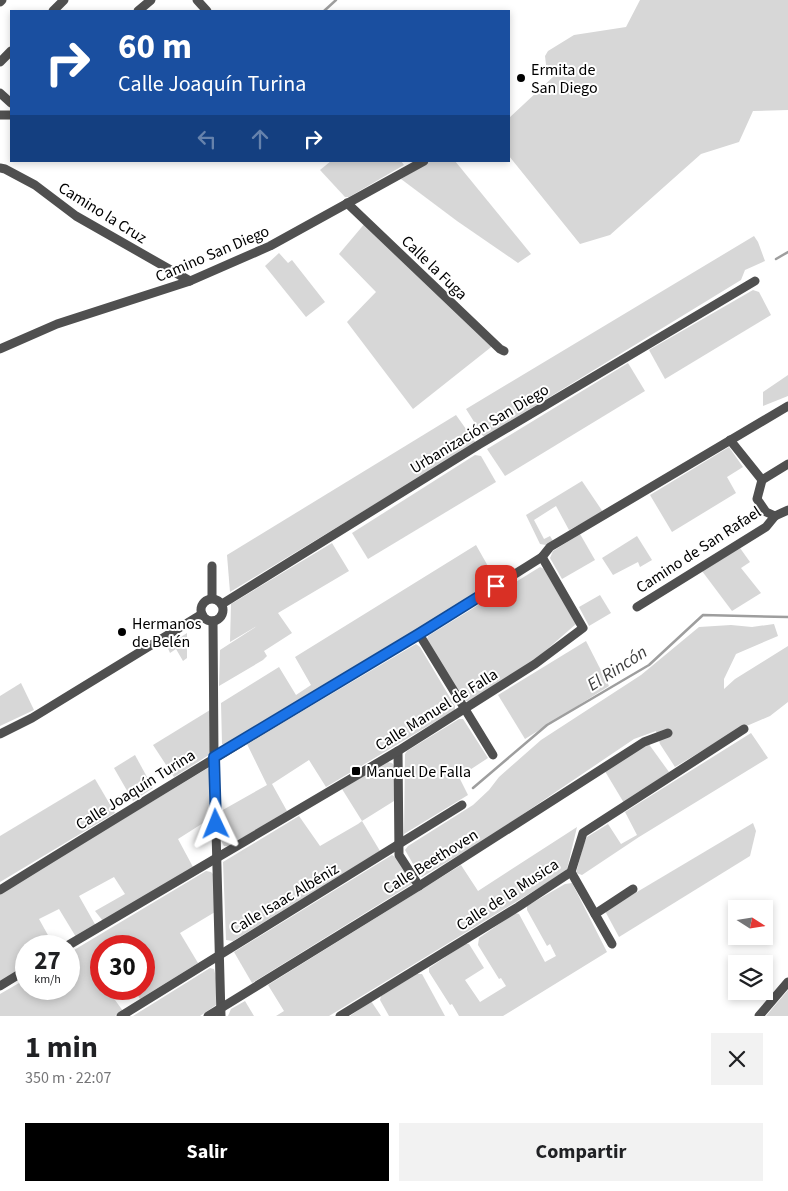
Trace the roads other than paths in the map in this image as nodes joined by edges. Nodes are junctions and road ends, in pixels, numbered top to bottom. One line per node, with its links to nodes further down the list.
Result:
1 (64, 0): 4 (street)
2 (151, 0): 5 (street)
3 (197, 0): 6 (street)
4 (54, 10)
5 (139, 10)
6 (206, 10)
7 (10, 52): 8 (street)
8 (0, 62)
9 (0, 93): 10 (street)
10 (10, 102)
11 (422, 162): 13 (street, Camino San Diego)
12 (0, 168): 15 (street, Camino la Cruz)
13 (347, 203): 15 (street, Camino San Diego); 17 (street, Calle la Fuga)
14 (755, 281): 27 (street, Urbanización San Diego)
15 (190, 282): 16 (street, Camino San Diego)
16 (0, 349)
17 (504, 351)
18 (788, 406): 19 (street, Calle Joaquín Turina)
19 (730, 440): 21 (street); 24 (street, Calle Joaquín Turina)
20 (788, 464): 21 (street)
21 (762, 480): 23 (street)
22 (788, 510): 23 (street, Camino de San Rafael)
23 (775, 516): 28 (street, Camino de San Rafael)
24 (542, 557): 31 (street, Calle Joaquín Turina); 32 (street, Calle Manuel de Falla)
25 (212, 566): 26 (street)
26 (212, 598): 27 (street); 29 (street)
27 (222, 604): 30 (street)
28 (637, 606)
29 (202, 614): 30 (street); 35 (street)
30 (213, 621): 38 (street)
31 (419, 634): 32 (street); 38 (street, Calle Joaquín Turina)
32 (464, 710): 36 (street, Calle Manuel de Falla); 37 (street)
33 (744, 729): 42 (street, Calle de la Musica)
34 (668, 733): 43 (street, Calle Beethoven)
35 (0, 734)
36 (398, 751): 40 (street); 41 (street, Calle Manuel de Falla)
37 (493, 755)
38 (214, 757): 41 (street); 45 (street, Calle Joaquín Turina)
39 (462, 805): 40 (street, Calle Isaac Albéniz)
40 (398, 846): 43 (street); 49 (street, Calle Isaac Albéniz)
41 (217, 858): 47 (street, Calle Manuel de Falla); 49 (street)
42 (571, 872): 46 (street); 56 (street, Calle de la Musica)
43 (419, 886): 53 (street, Calle Beethoven)
44 (633, 889): 46 (street)
45 (0, 890)
46 (595, 914): 48 (street)
47 (80, 938)
48 (612, 944)
49 (220, 955): 53 (street); 54 (street, Calle Isaac Albéniz)
50 (15, 977): 52 (street)
51 (788, 982): 57 (street)
52 (0, 986)
53 (221, 1012): 55 (street, Calle Beethoven)
54 (122, 1016)
55 (208, 1016)
56 (340, 1016)
57 (759, 1016)

